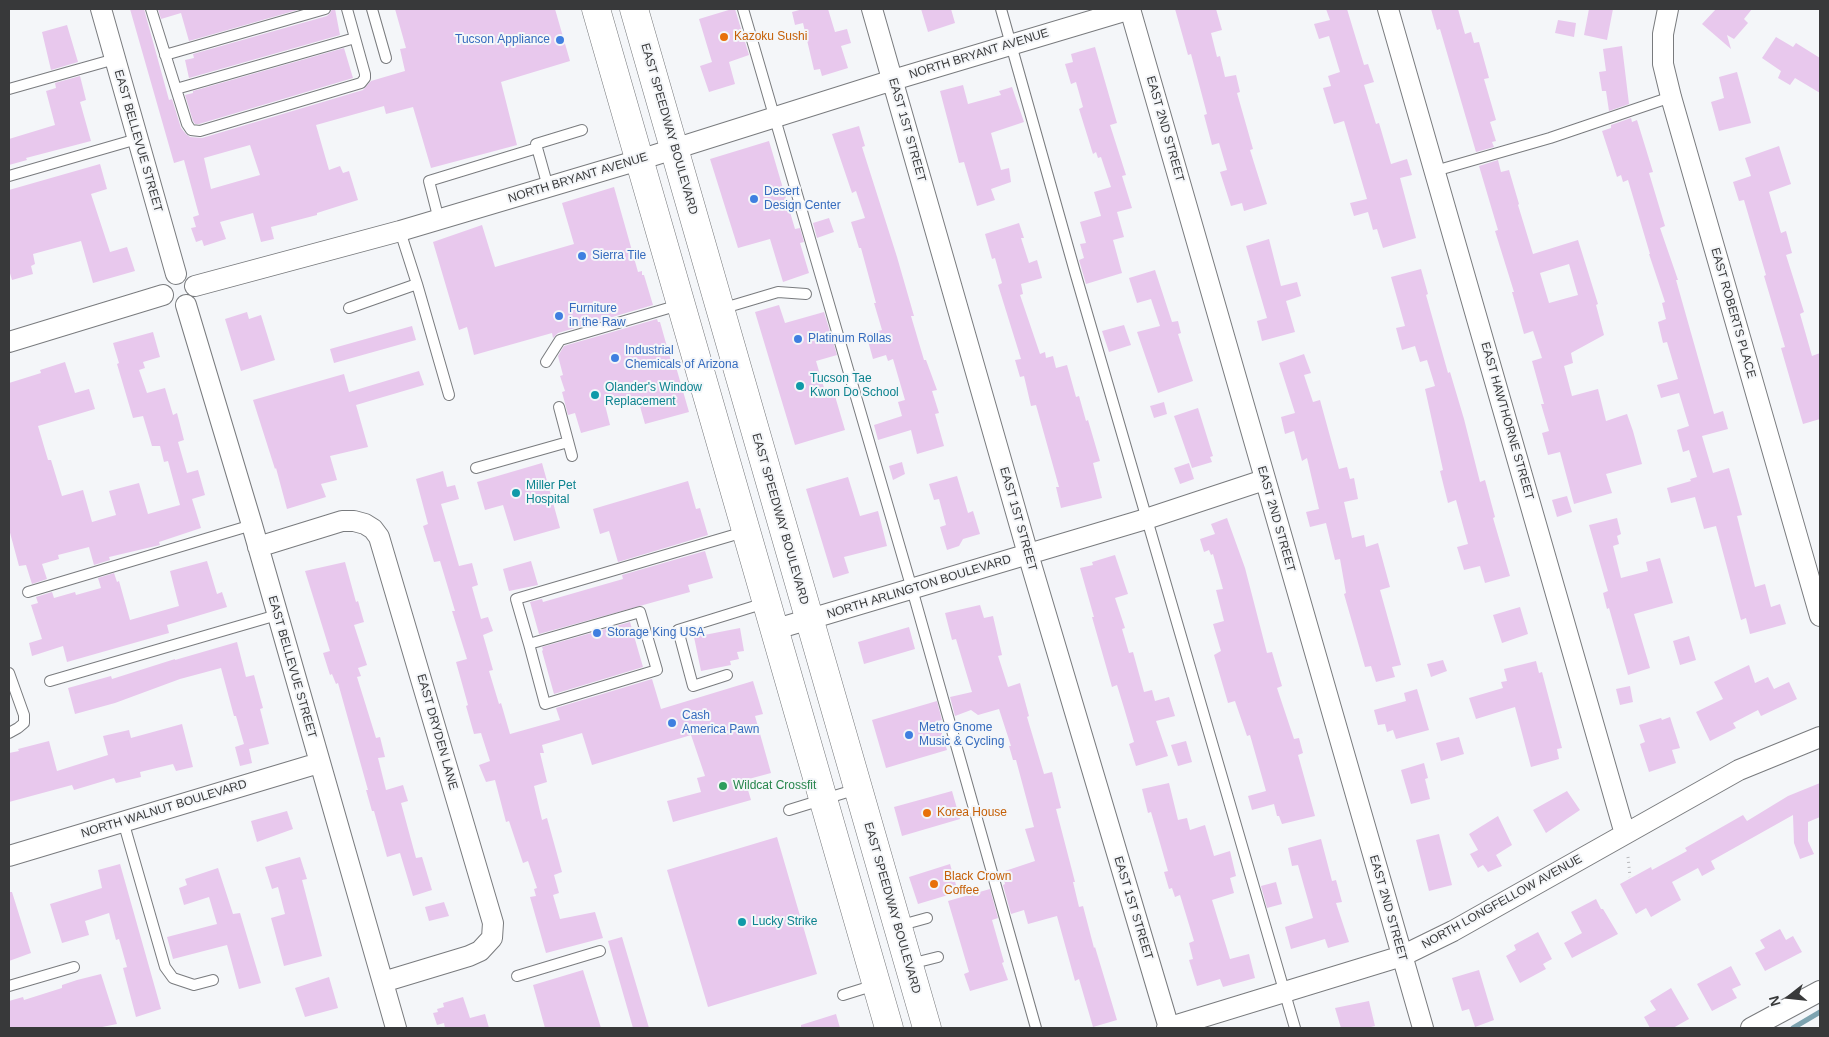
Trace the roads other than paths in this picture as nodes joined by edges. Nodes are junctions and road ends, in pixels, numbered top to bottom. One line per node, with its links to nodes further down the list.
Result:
1 (101, 9): 18 (street, EAST BELLEVUE STREET)
2 (151, 9): 16 (lane)
3 (325, 9): 16 (lane)
4 (347, 9): 14 (lane)
5 (372, 9): 17 (lane)
6 (596, 9): 28 (main road)
7 (634, 9): 27 (main road, EAST SPEEDWAY BOULEVARD)
8 (743, 9): 23 (lane)
9 (872, 9): 19 (street, EAST 1ST STREET)
10 (1001, 9): 15 (lane)
11 (1130, 9): 15 (street, NORTH BRYANT AVENUE); 50 (street, EAST 2ND STREET)
12 (1388, 9): 29 (street, EAST HAWTHORNE STREET)
13 (1668, 9): 22 (street, EAST ROBERTS PLACE)
14 (355, 38): 21 (lane); 21 (lane)
15 (1011, 45): 19 (street, NORTH BRYANT AVENUE); 51 (lane)
16 (165, 55): 21 (lane)
17 (386, 58)
18 (115, 59): 20 (lane); 25 (street, EAST BELLEVUE STREET)
19 (893, 80): 23 (street, NORTH BRYANT AVENUE); 55 (street, EAST 1ST STREET)
20 (9, 89)
21 (176, 89)
22 (1671, 97): 29 (lane); 60 (street, EAST ROBERTS PLACE)
23 (773, 117): 27 (street, NORTH BRYANT AVENUE); 56 (lane)
24 (582, 130): 26 (lane)
25 (137, 139): 30 (lane); 34 (street, EAST BELLEVUE STREET)
26 (537, 148): 31 (lane); 32 (lane)
27 (675, 149): 28 (street, NORTH BRYANT AVENUE); 42 (main road, EAST SPEEDWAY BOULEVARD)
28 (639, 160): 31 (street, NORTH BRYANT AVENUE); 40 (main road)
29 (1435, 170): 74 (street, EAST HAWTHORNE STREET)
30 (9, 176)
31 (548, 187): 32 (street, NORTH BRYANT AVENUE)
32 (439, 220): 33 (street, NORTH BRYANT AVENUE)
33 (400, 231): 35 (lane); 36 (street, NORTH BRYANT AVENUE)
34 (176, 274): 36 (street); 38 (street)
35 (417, 284): 41 (lane); 45 (lane)
36 (194, 286): 39 (street)
37 (806, 294): 42 (lane)
38 (163, 295): 39 (street); 43 (street)
39 (186, 305): 52 (street, EAST BELLEVUE STREET)
40 (680, 305): 44 (lane); 53 (main road)
41 (349, 308)
42 (720, 310): 61 (main road, EAST SPEEDWAY BOULEVARD)
43 (9, 342)
44 (546, 362)
45 (449, 395)
46 (559, 407): 47 (lane)
47 (568, 442): 48 (lane); 49 (lane)
48 (572, 456)
49 (476, 468)
50 (1264, 480): 51 (street, NORTH ARLINGTON BOULEVARD); 79 (street, EAST 2ND STREET)
51 (1146, 518): 55 (street, NORTH ARLINGTON BOULEVARD); 89 (lane)
52 (252, 525): 54 (street, EAST BELLEVUE STREET); 57 (lane)
53 (745, 532): 58 (main road); 63 (lane)
54 (258, 547): 59 (street, EAST BELLEVUE STREET); 85 (street, EAST DRYDEN LANE)
55 (1028, 554): 56 (street, NORTH ARLINGTON BOULEVARD); 95 (street, EAST 1ST STREET)
56 (912, 589): 61 (street, NORTH ARLINGTON BOULEVARD); 94 (lane)
57 (28, 592)
58 (766, 603): 62 (main road); 65 (lane)
59 (277, 615): 66 (lane); 69 (street, EAST BELLEVUE STREET)
60 (1820, 616)
61 (809, 620): 62 (street, NORTH ARLINGTON BOULEVARD); 70 (main road, EAST SPEEDWAY BOULEVARD)
62 (773, 630): 71 (main road)
63 (529, 644): 63 (lane)
64 (9, 674): 67 (lane)
65 (726, 676)
66 (50, 681)
67 (9, 733)
68 (1820, 737): 74 (street, NORTH LONGFELLOW AVENUE)
69 (319, 762): 73 (street, NORTH WALNUT BOULEVARD); 85 (street, EAST BELLEVUE STREET)
70 (858, 789): 71 (lane); 77 (main road, EAST SPEEDWAY BOULEVARD)
71 (823, 800): 72 (lane); 86 (main road)
72 (789, 810)
73 (123, 821): 75 (street, NORTH WALNUT BOULEVARD); 84 (lane)
74 (1625, 834): 79 (street, NORTH LONGFELLOW AVENUE)
75 (9, 856)
76 (927, 918): 77 (lane)
77 (898, 926): 81 (main road, EAST SPEEDWAY BOULEVARD)
78 (600, 951): 83 (lane)
79 (1402, 956): 89 (street, NORTH LONGFELLOW AVENUE); 97 (street, EAST 2ND STREET)
80 (938, 957): 81 (lane)
81 (909, 964): 93 (main road, EAST SPEEDWAY BOULEVARD)
82 (74, 967): 87 (lane)
83 (517, 976)
84 (213, 980)
85 (383, 982): 91 (street, EAST BELLEVUE STREET)
86 (876, 985): 90 (lane); 92 (main road)
87 (9, 986)
88 (1820, 991): 98 (street)
89 (1285, 992): 95 (street, NORTH LONGFELLOW AVENUE); 96 (lane)
90 (843, 994)
91 (396, 1028)
92 (889, 1028)
93 (927, 1028)
94 (1036, 1028)
95 (1168, 1028)
96 (1295, 1028)
97 (1423, 1028)
98 (1751, 1028)

